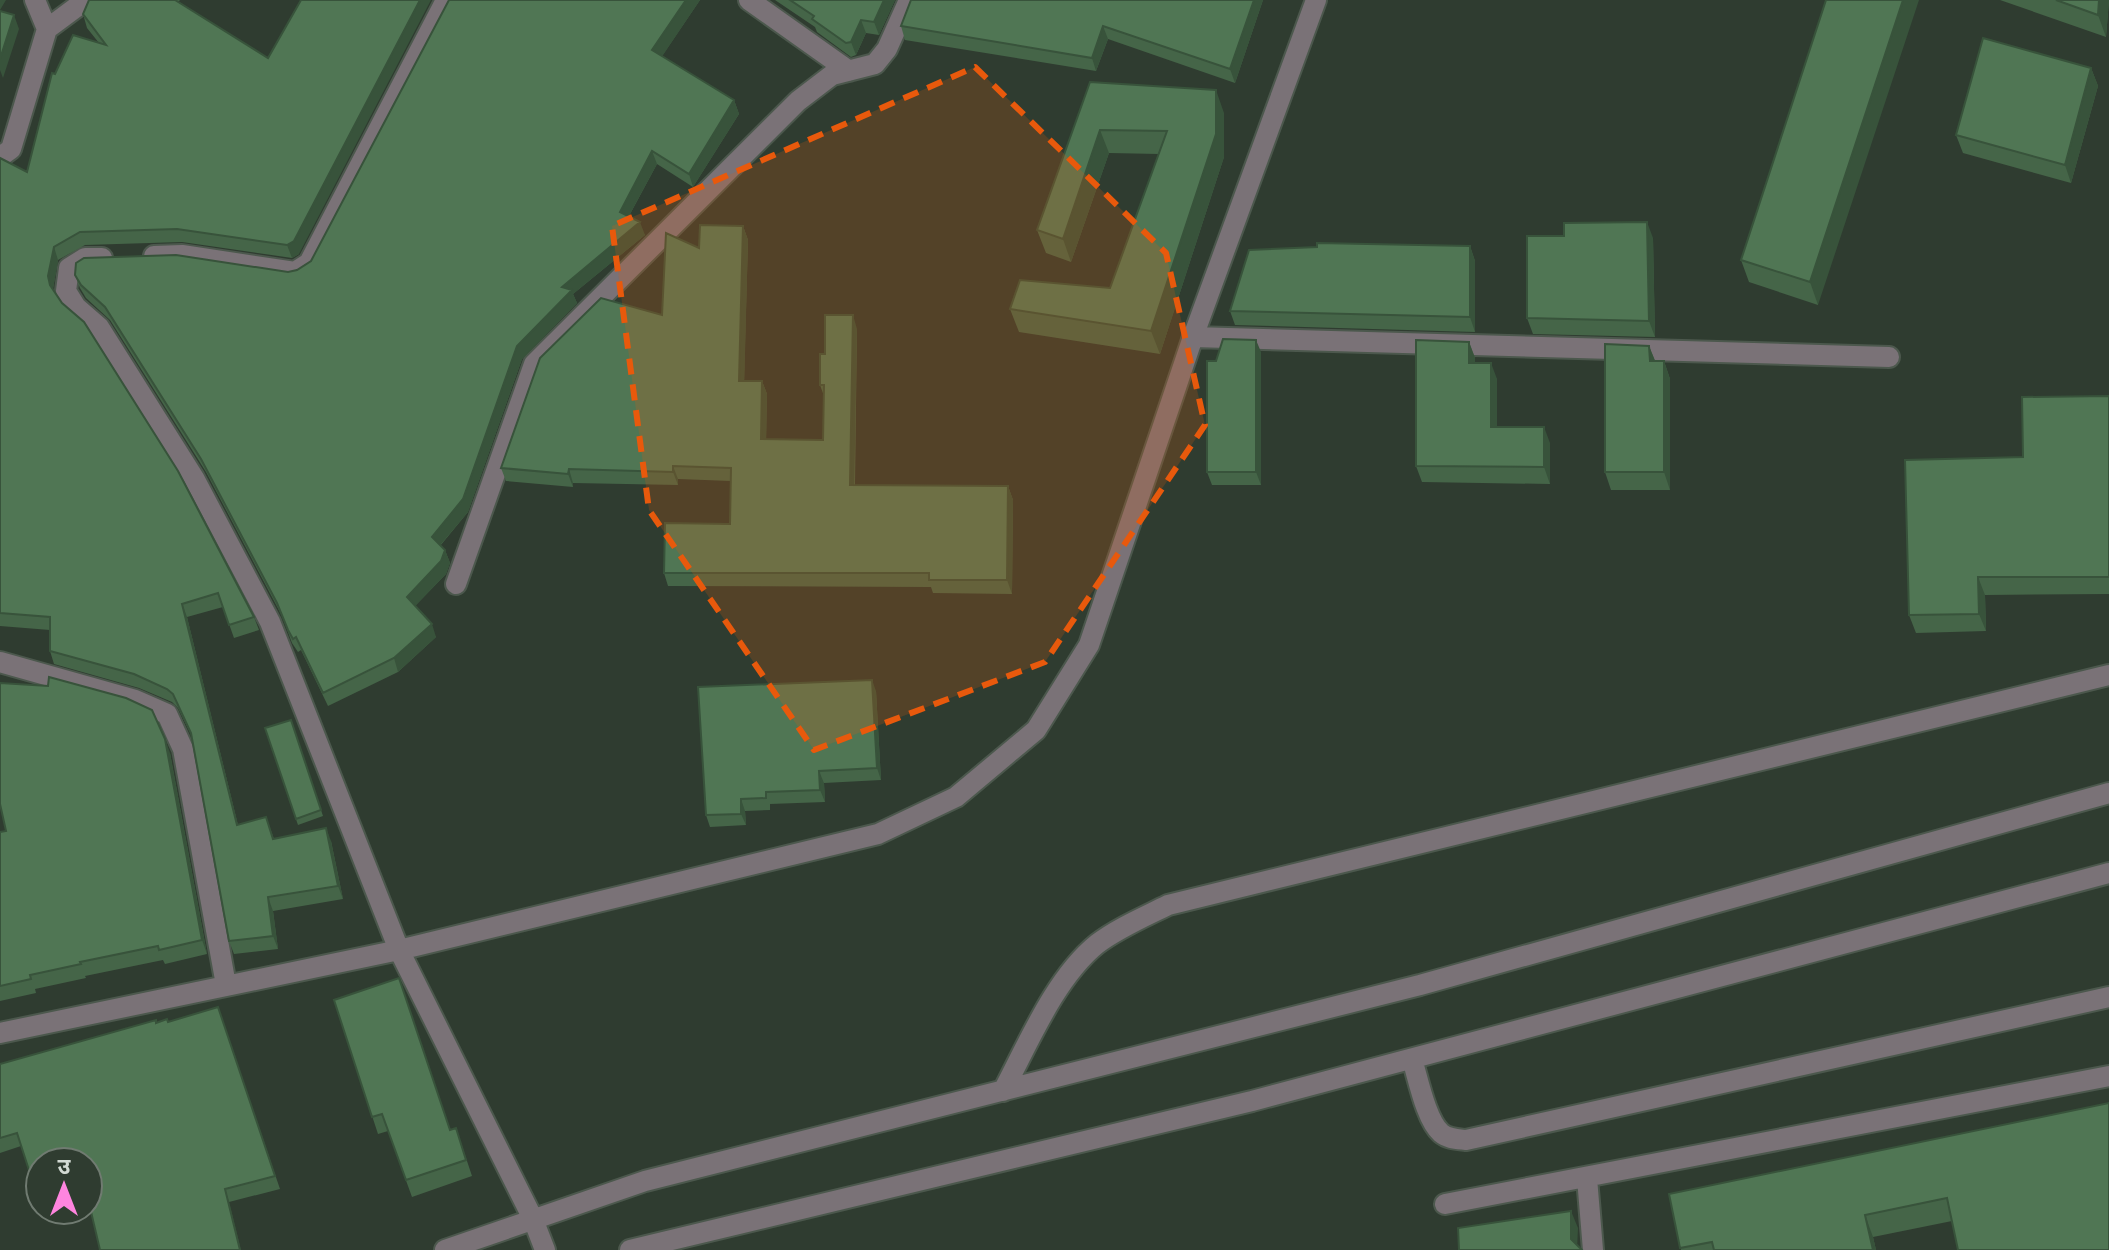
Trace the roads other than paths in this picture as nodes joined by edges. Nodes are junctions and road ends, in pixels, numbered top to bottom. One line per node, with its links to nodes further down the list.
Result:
1 (35, 0): 7 (street)
2 (86, 0): 7 (street)
3 (446, 0): 17 (street)
4 (749, 0): 8 (street)
5 (909, 0): 8 (street)
6 (1316, 0): 10 (street)
7 (47, 29): 9 (street)
8 (849, 71): 12 (street)
9 (0, 157)
10 (1193, 337): 11 (street); 17 (street)
11 (1889, 357)
12 (456, 584)
13 (0, 662): 18 (street)
14 (2109, 675): 23 (street)
15 (2109, 793): 23 (street)
16 (2109, 873): 21 (street)
17 (399, 950): 18 (street); 26 (street)
18 (226, 985): 20 (street)
19 (2109, 997): 21 (street)
20 (0, 1033)
21 (1412, 1059): 29 (street)
22 (2109, 1076): 24 (street)
23 (1003, 1091): 26 (street)
24 (1587, 1178): 25 (street); 30 (street)
25 (1445, 1204)
26 (533, 1219): 27 (street); 28 (street)
27 (445, 1250)
28 (545, 1250)
29 (630, 1250)
30 (1593, 1250)

